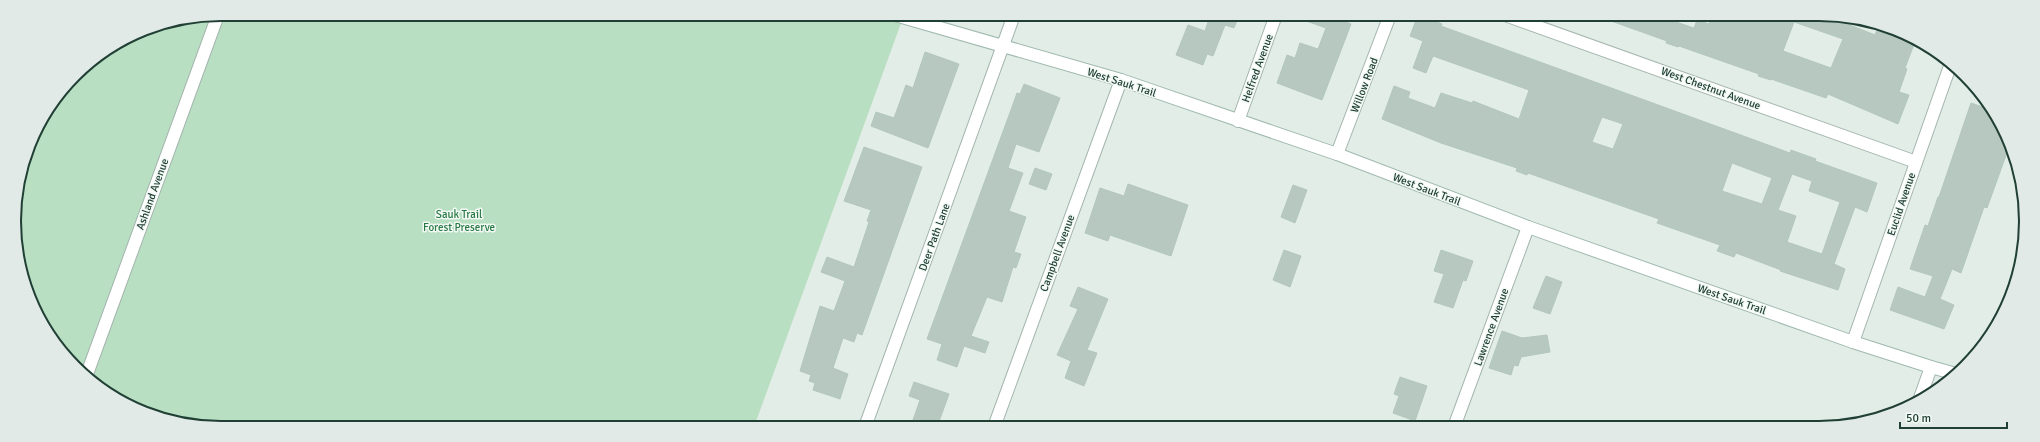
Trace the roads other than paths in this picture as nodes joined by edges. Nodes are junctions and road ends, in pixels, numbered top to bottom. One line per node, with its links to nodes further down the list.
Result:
1 (216, 21): 16 (street, Ashland Avenue)
2 (916, 21): 7 (street, West Sauk Trail)
3 (1012, 21): 7 (street, Deer Path Lane)
4 (1274, 21): 10 (street, Helfred Avenue)
5 (1388, 21): 11 (street, Willow Road)
6 (1522, 21): 12 (street, West Chestnut Avenue)
7 (1003, 46): 9 (street, West Sauk Trail); 19 (street, Deer Path Lane)
8 (1949, 69): 12 (street, Euclid Avenue)
9 (1121, 80): 10 (street, West Sauk Trail); 20 (street, Campbell Avenue)
10 (1238, 121): 11 (street, West Sauk Trail)
11 (1337, 154): 13 (street, West Sauk Trail)
12 (1916, 162): 14 (street, Euclid Avenue)
13 (1528, 227): 14 (street, West Sauk Trail); 21 (street, Lawrence Avenue)
14 (1853, 342): 15 (street, West Sauk Trail)
15 (1931, 368): 17 (street, West Sauk Trail); 18 (street)
16 (88, 370)
17 (1949, 372)
18 (1922, 392)
19 (867, 421)
20 (996, 421)
21 (1456, 421)

